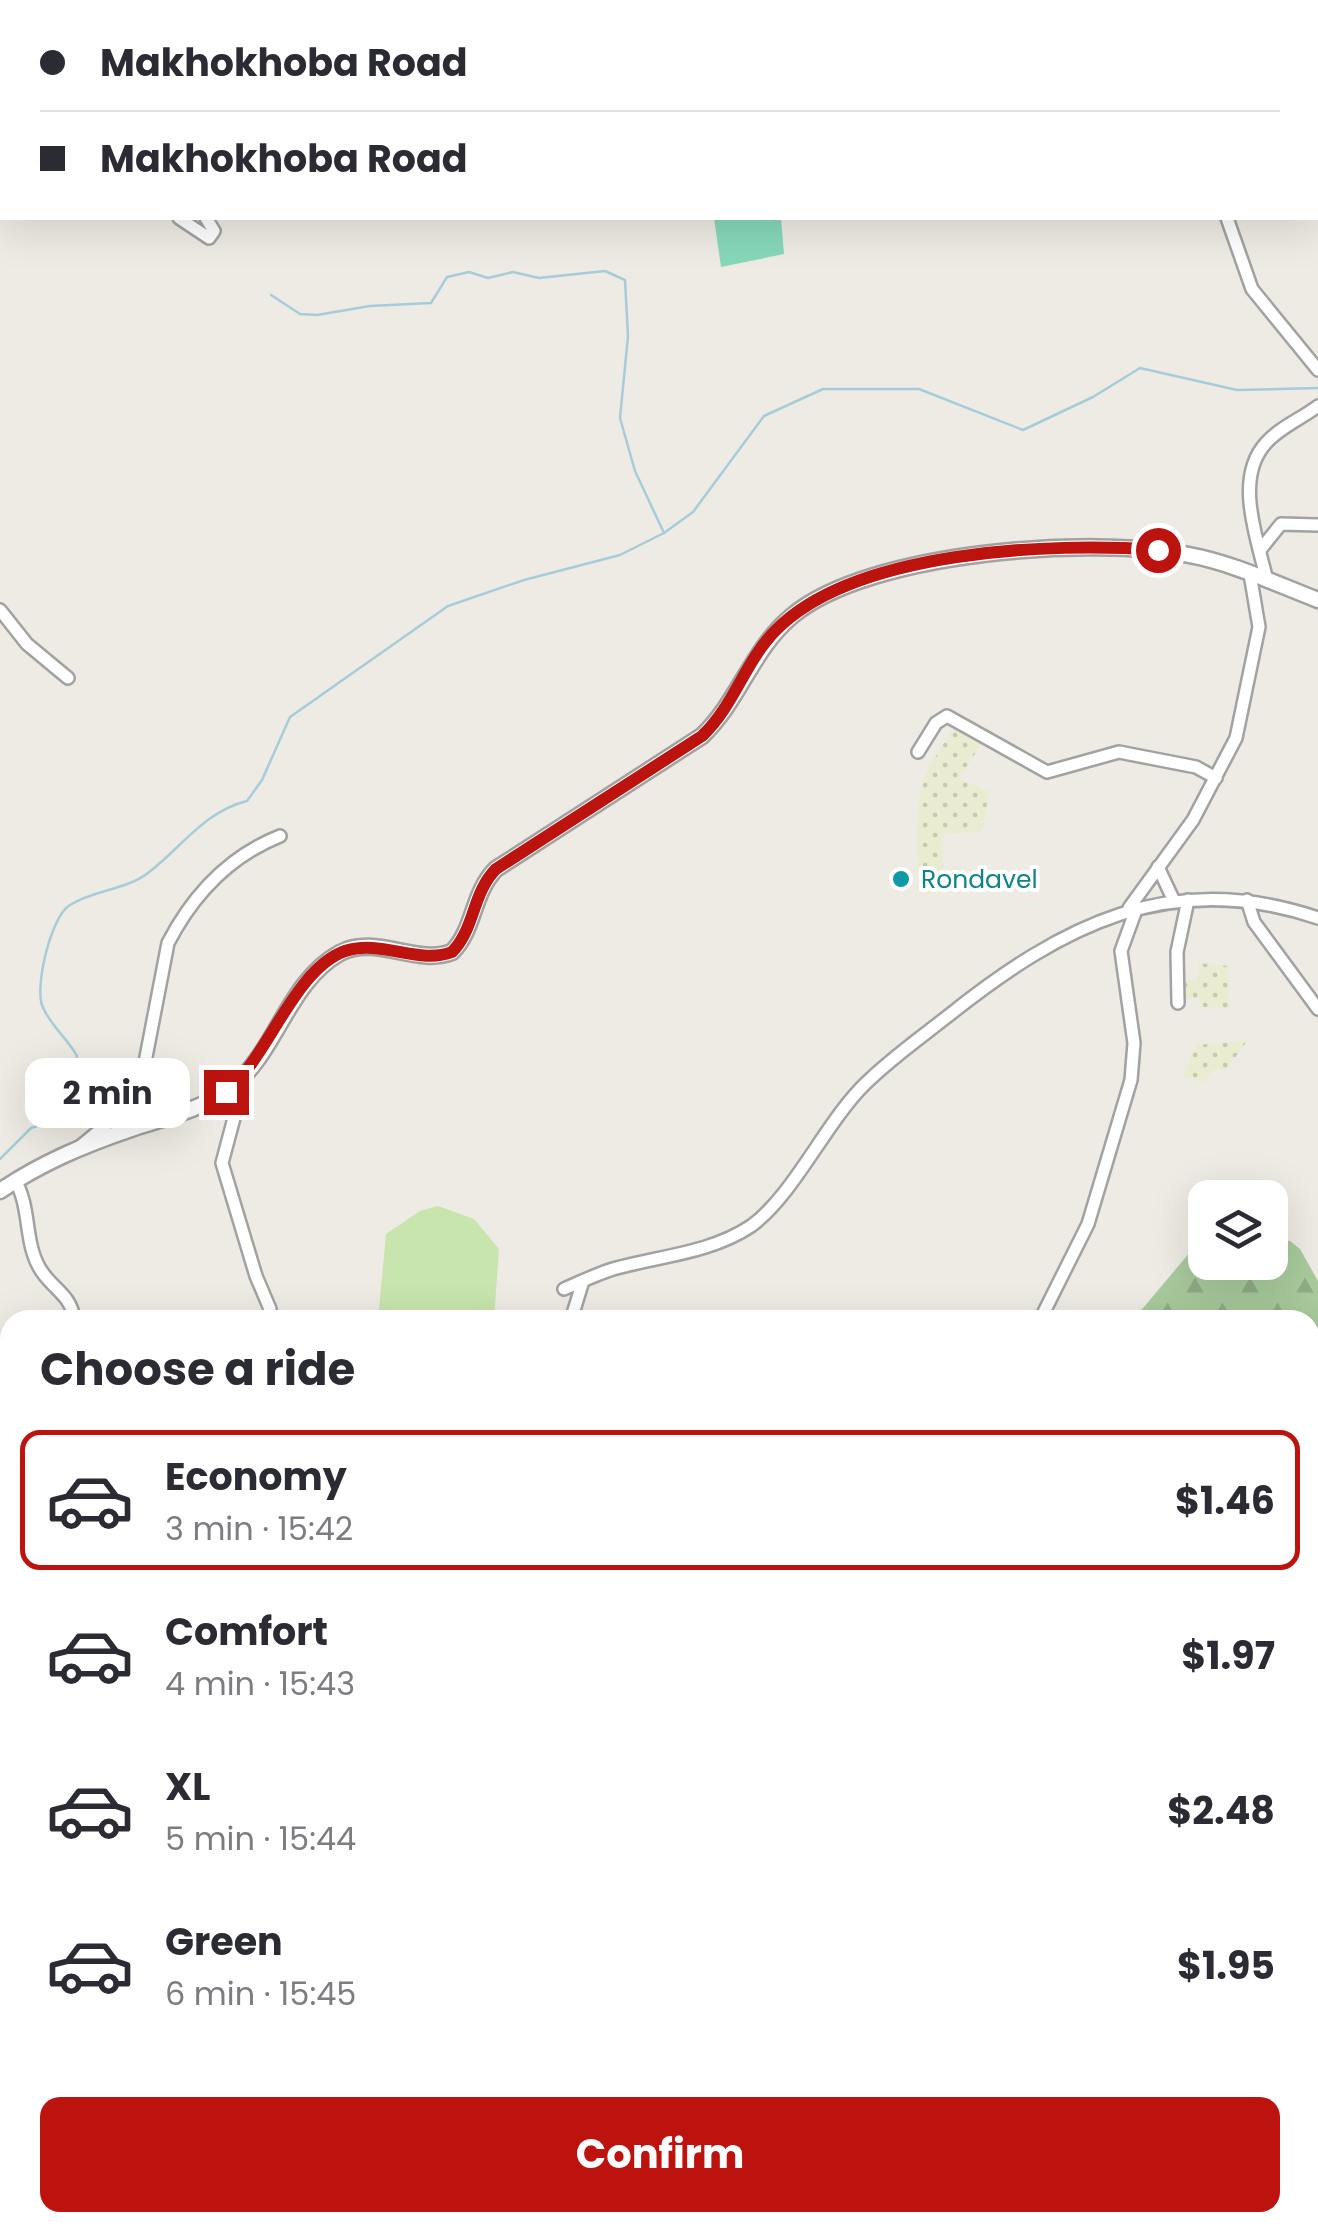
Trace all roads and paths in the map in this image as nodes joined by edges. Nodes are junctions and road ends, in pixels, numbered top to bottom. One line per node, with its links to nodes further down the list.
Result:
1 (182, 220): 2 (street)
2 (207, 220)
3 (1228, 220): 4 (street)
4 (1318, 370)
5 (1318, 406): 7 (street)
6 (1318, 526): 7 (street)
7 (1260, 550): 9 (street)
8 (1250, 574): 9 (street); 14 (street); 24 (street)
9 (1267, 581): 10 (street)
10 (1318, 600)
11 (0, 610): 12 (street)
12 (68, 678)
13 (918, 752): 14 (street)
14 (1216, 778): 16 (street)
15 (280, 836): 25 (street)
16 (1158, 868): 19 (street); 20 (street)
17 (1188, 900): 18 (street); 19 (street); 22 (street)
18 (1247, 900): 21 (street); 23 (street)
19 (1174, 901): 20 (street)
20 (1133, 908): 28 (street); 33 (street)
21 (1318, 918)
22 (1178, 1003)
23 (1318, 1009)
24 (235, 1084): 25 (street); 30 (street)
25 (77, 1149): 26 (street)
26 (15, 1180): 27 (street); 31 (street)
27 (0, 1191)
28 (583, 1281): 29 (street); 32 (street)
29 (564, 1289)
30 (270, 1309)
31 (71, 1310)
32 (574, 1310)
33 (1045, 1310)

